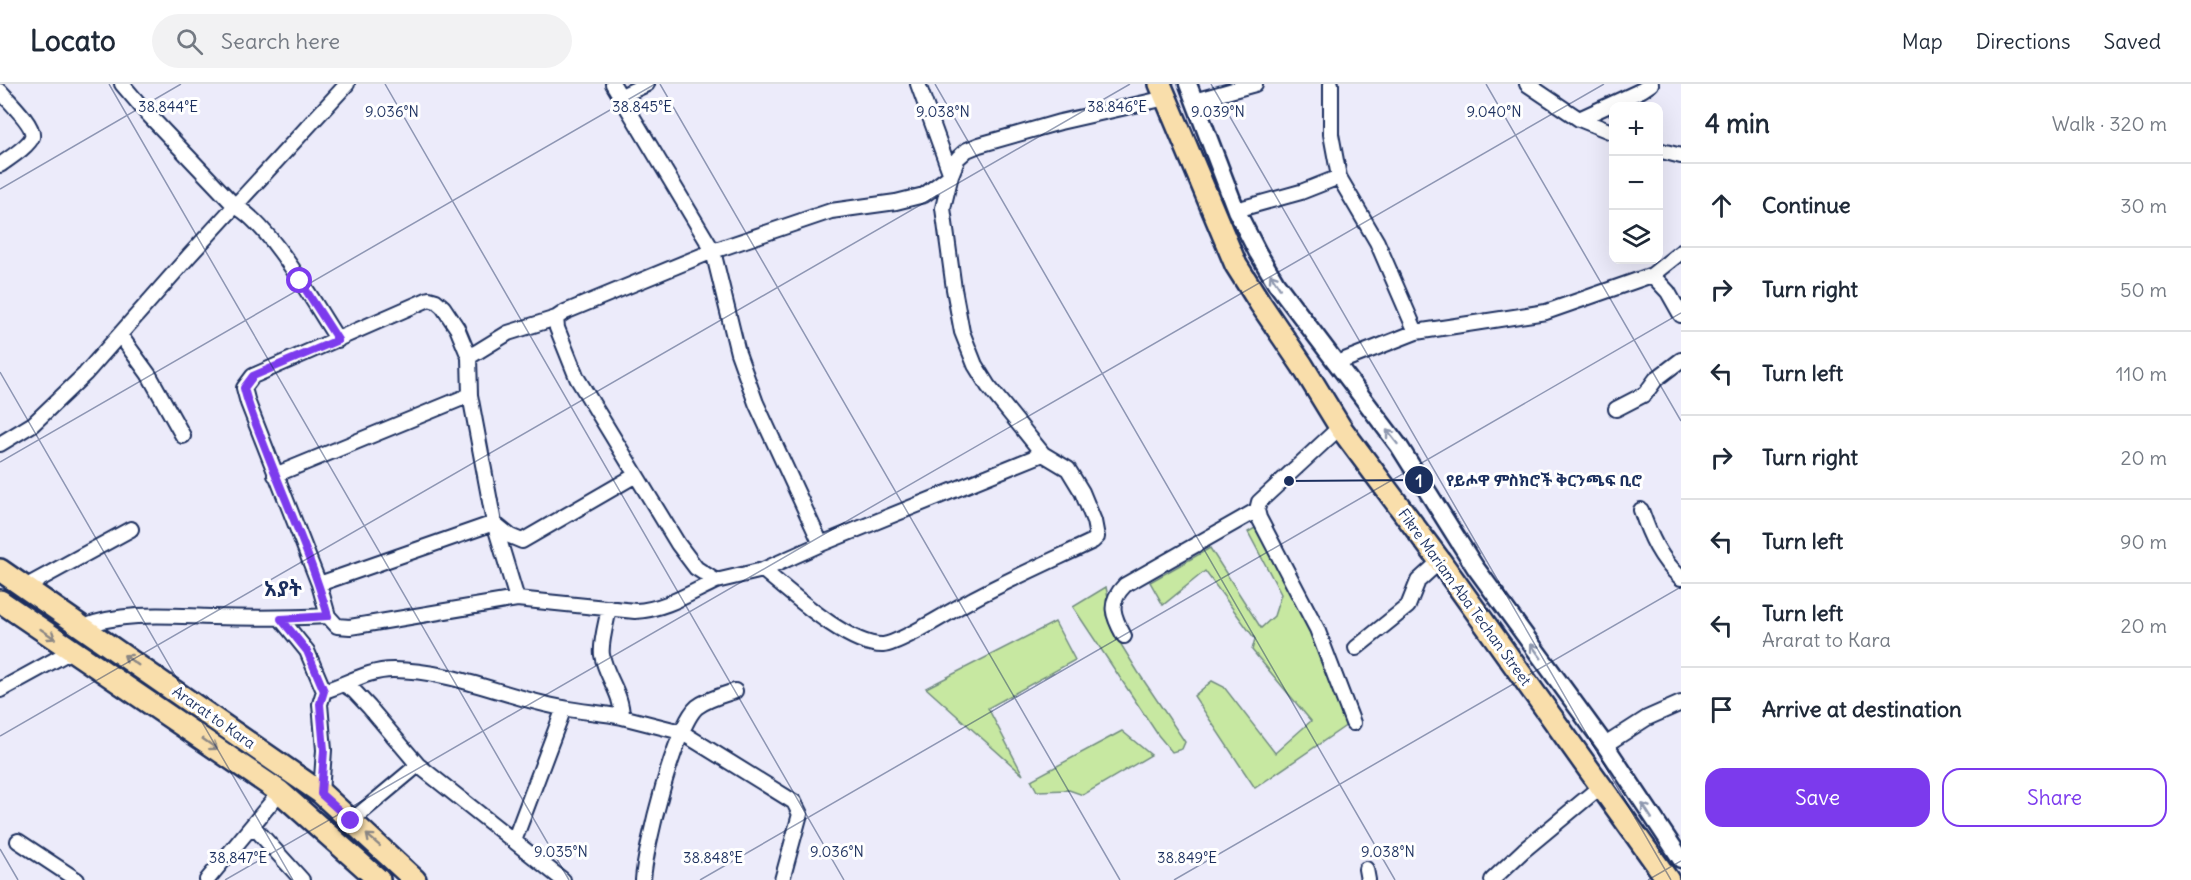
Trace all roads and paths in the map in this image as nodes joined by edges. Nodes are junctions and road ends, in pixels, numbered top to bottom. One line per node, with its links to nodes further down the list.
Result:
1 (122, 84): 21 (street)
2 (347, 84): 21 (street)
3 (647, 84): 10 (street)
4 (918, 84): 19 (street)
5 (1188, 84): 13 (street)
6 (1255, 84): 13 (street)
7 (1331, 84): 20 (street)
8 (1527, 84): 14 (street)
9 (1651, 84): 14 (street)
10 (617, 90): 23 (street)
11 (0, 91): 18 (street)
12 (1163, 91): 19 (street); 36 (main road, Fikre Mariam Aba Techan Street)
13 (1194, 101): 22 (street)
14 (1579, 118): 15 (street)
15 (1609, 131)
16 (1663, 151): 17 (street)
17 (1681, 156)
18 (0, 165)
19 (951, 175): 23 (street); 39 (street)
20 (1339, 177): 22 (street); 28 (street)
21 (235, 206): 29 (street); 30 (street)
22 (1236, 210): 33 (street, one-way to 22)
23 (713, 251): 27 (street); 46 (street)
24 (1681, 252): 25 (street)
25 (1652, 275): 26 (street); 28 (street)
26 (1681, 315)
27 (556, 318): 31 (street); 40 (street)
28 (1416, 332): 33 (street)
29 (120, 335): 37 (street); 38 (street)
30 (338, 340): 31 (street); 41 (street)
31 (468, 357): 34 (street)
32 (1681, 360): 35 (street)
33 (1337, 363): 74 (street, one-way to 33)
34 (470, 395): 41 (street); 44 (street)
35 (1616, 409)
36 (1340, 427): 42 (street); 47 (main road, Fikre Mariam Aba Techan Street)
37 (183, 436)
38 (0, 444)
39 (1043, 454): 46 (street); 49 (street)
40 (636, 475): 44 (street); 51 (street)
41 (275, 476): 52 (street)
42 (1257, 510): 60 (street); 72 (street)
43 (1641, 510): 50 (street)
44 (494, 523): 52 (street); 54 (street)
45 (131, 529): 53 (street)
46 (821, 544): 49 (street)
47 (1440, 561): 61 (street); 76 (main road, Fikre Mariam Aba Techan Street)
48 (0, 570): 53 (main road, Ararat to Kara)
49 (763, 570): 51 (street)
50 (1681, 578)
51 (716, 581): 56 (street)
52 (319, 584): 57 (street)
53 (25, 587): 59 (main road, Ararat to Kara)
54 (518, 599): 56 (street); 57 (street)
55 (0, 601): 62 (main road, Ararat to Kara, one-way to 62)
56 (609, 608): 71 (street)
57 (328, 616): 58 (street)
58 (281, 619): 59 (street); 66 (street)
59 (83, 627): 63 (main road, Ararat to Kara, one-way to 59)
60 (1124, 636)
61 (1356, 648)
62 (73, 650): 65 (street); 68 (main road, Ararat to Kara)
63 (160, 680): 68 (main road); 78 (main road, Ararat to Kara)
64 (345, 685): 66 (street); 70 (street); 75 (street)
65 (0, 690)
66 (324, 691): 78 (street)
67 (735, 691): 73 (street)
68 (144, 699): 77 (main road, Ararat to Kara, one-way to 77)
69 (1681, 703): 74 (street)
70 (564, 708): 71 (street); 81 (street)
71 (622, 717): 73 (street)
72 (1353, 723)
73 (681, 732): 90 (street); 91 (street)
74 (1605, 745): 83 (street, one-way to 74)
75 (418, 765): 79 (street); 81 (street)
76 (1602, 786): 92 (street); 93 (main road, Fikre Mariam Aba Techan Street)
77 (280, 792): 80 (street); 87 (main road, Ararat to Kara)
78 (321, 794): 79 (main road, Ararat to Kara)
79 (351, 821): 88 (main road, Ararat to Kara, one-way to 79)
80 (253, 826): 85 (street); 86 (street)
81 (514, 841): 89 (street)
82 (18, 842): 84 (street)
83 (1681, 859)
84 (77, 880)
85 (207, 880)
86 (302, 880)
87 (379, 880)
88 (415, 880)
89 (563, 880)
90 (643, 880)
91 (782, 880)
92 (1492, 880)
93 (1668, 880)

